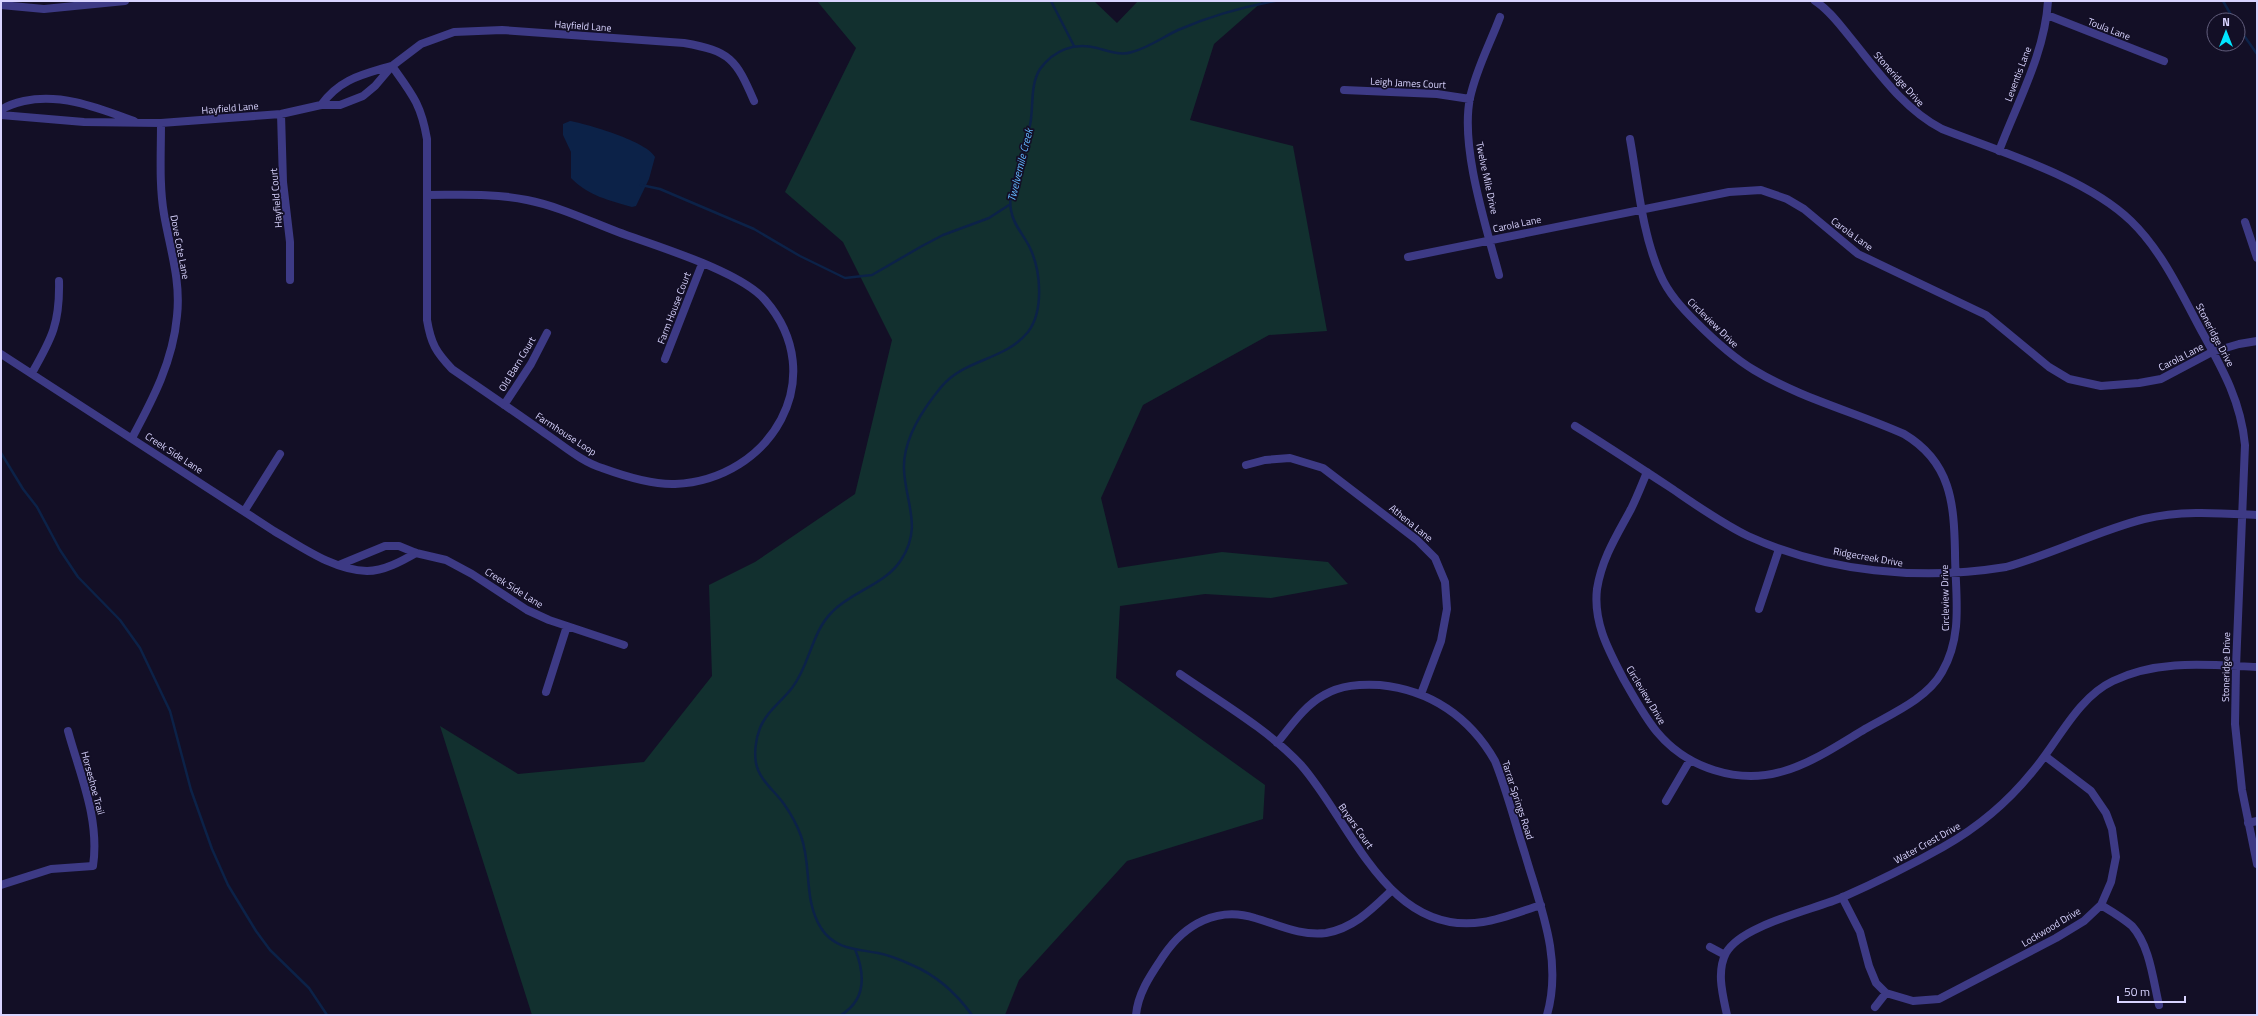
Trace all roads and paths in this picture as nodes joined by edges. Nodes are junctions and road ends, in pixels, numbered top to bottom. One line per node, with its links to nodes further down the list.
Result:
1 (125, 1): 4 (street)
2 (2048, 1): 6 (street, Leventis Lane)
3 (1819, 2): 20 (street, Stoneridge Drive)
4 (77, 3): 5 (street)
5 (1, 5)
6 (2046, 15): 8 (street, Toula Lane); 20 (street, Leventis Lane)
7 (1500, 17): 11 (street, Twelve Mile Drive)
8 (2164, 61)
9 (392, 66): 12 (street, Hayfield Lane); 13 (street, Hayfield Lane); 13 (street, Hayfield Lane); 21 (street, Farmhouse Loop)
10 (1344, 90): 11 (street, Leigh James Court)
11 (1470, 99): 24 (street, Twelve Mile Drive)
12 (754, 101)
13 (321, 105): 15 (street, Hayfield Lane)
14 (1, 110): 17 (street, Hayfield Lane)
15 (281, 114): 18 (street, Hayfield Lane); 29 (street, Hayfield Court)
16 (1, 116): 17 (street, Hayfield Lane)
17 (140, 123): 18 (street, Hayfield Lane)
18 (161, 123): 39 (street, Dove Cote Lane)
19 (1630, 139): 22 (street, Circleview Drive)
20 (1998, 151): 33 (street, Stoneridge Drive)
21 (427, 195): 27 (street, Farmhouse Loop); 37 (street, Farmhouse Loop)
22 (1642, 209): 24 (street, Carola Lane); 33 (street, Carola Lane); 49 (street, Circleview Drive)
23 (2245, 222): 26 (street)
24 (1490, 240): 25 (street, Carola Lane); 28 (street, Twelve Mile Drive)
25 (1408, 257)
26 (2257, 258)
27 (702, 264): 35 (street, Farm House Court); 37 (street, Farmhouse Loop)
28 (1499, 275)
29 (290, 280)
30 (59, 281): 36 (street)
31 (547, 332): 37 (street, Old Barn Court)
32 (2257, 341): 33 (street, Carola Lane)
33 (2212, 352): 44 (street, Stoneridge Drive)
34 (1, 354): 36 (street, Creek Side Lane)
35 (665, 359)
36 (32, 373): 39 (street, Creek Side Lane)
37 (504, 405)
38 (1575, 426): 42 (street, Ridgecreek Drive)
39 (132, 438): 43 (street, Creek Side Lane)
40 (280, 454): 43 (street)
41 (1246, 465): 57 (street, Athena Lane)
42 (1647, 472): 46 (street, Ridgecreek Drive); 61 (street, Circleview Drive)
43 (244, 510): 48 (street, Creek Side Lane)
44 (2241, 514): 45 (street, Ridgecreek Drive); 49 (street, Ridgecreek Drive); 53 (street, Stoneridge Drive)
45 (2257, 515)
46 (1779, 549): 49 (street, Ridgecreek Drive); 50 (street)
47 (416, 553): 48 (street, Creek Side Lane); 48 (street, Creek Side Lane); 51 (street, Creek Side Lane)
48 (339, 565)
49 (1955, 571): 61 (street, Circleview Drive)
50 (1759, 609)
51 (567, 626): 52 (street, Creek Side Lane); 56 (street)
52 (624, 645)
53 (2236, 667): 54 (street, Water Crest Drive); 60 (street, Water Crest Drive); 64 (street, Stoneridge Drive)
54 (2257, 667)
55 (1180, 674): 59 (street, Bryars Court)
56 (546, 692)
57 (1422, 694): 59 (street, Tarrar Springs Road); 69 (street, Tarrar Springs Road)
58 (68, 731): 66 (street, Horseshoe Trail)
59 (1277, 743): 67 (street, Bryars Court)
60 (2045, 756): 68 (street, Water Crest Drive); 70 (street, Lockwood Drive)
61 (1690, 760): 62 (street)
62 (1666, 802)
63 (2257, 821): 64 (street)
64 (2248, 823): 65 (street, Stoneridge Drive)
65 (2257, 864)
66 (1, 885)
67 (1392, 891): 69 (street, Bryars Court); 76 (street)
68 (1842, 897): 72 (street, Water Crest Drive); 73 (street)
69 (1541, 905): 77 (street, Tarrar Springs Road)
70 (2101, 905): 73 (street, Lockwood Drive); 74 (street)
71 (1710, 947): 72 (street)
72 (1725, 955): 78 (street, Water Crest Drive)
73 (1886, 993): 75 (street)
74 (2159, 1005)
75 (1875, 1007)
76 (1136, 1015)
77 (1547, 1015)
78 (1726, 1015)

